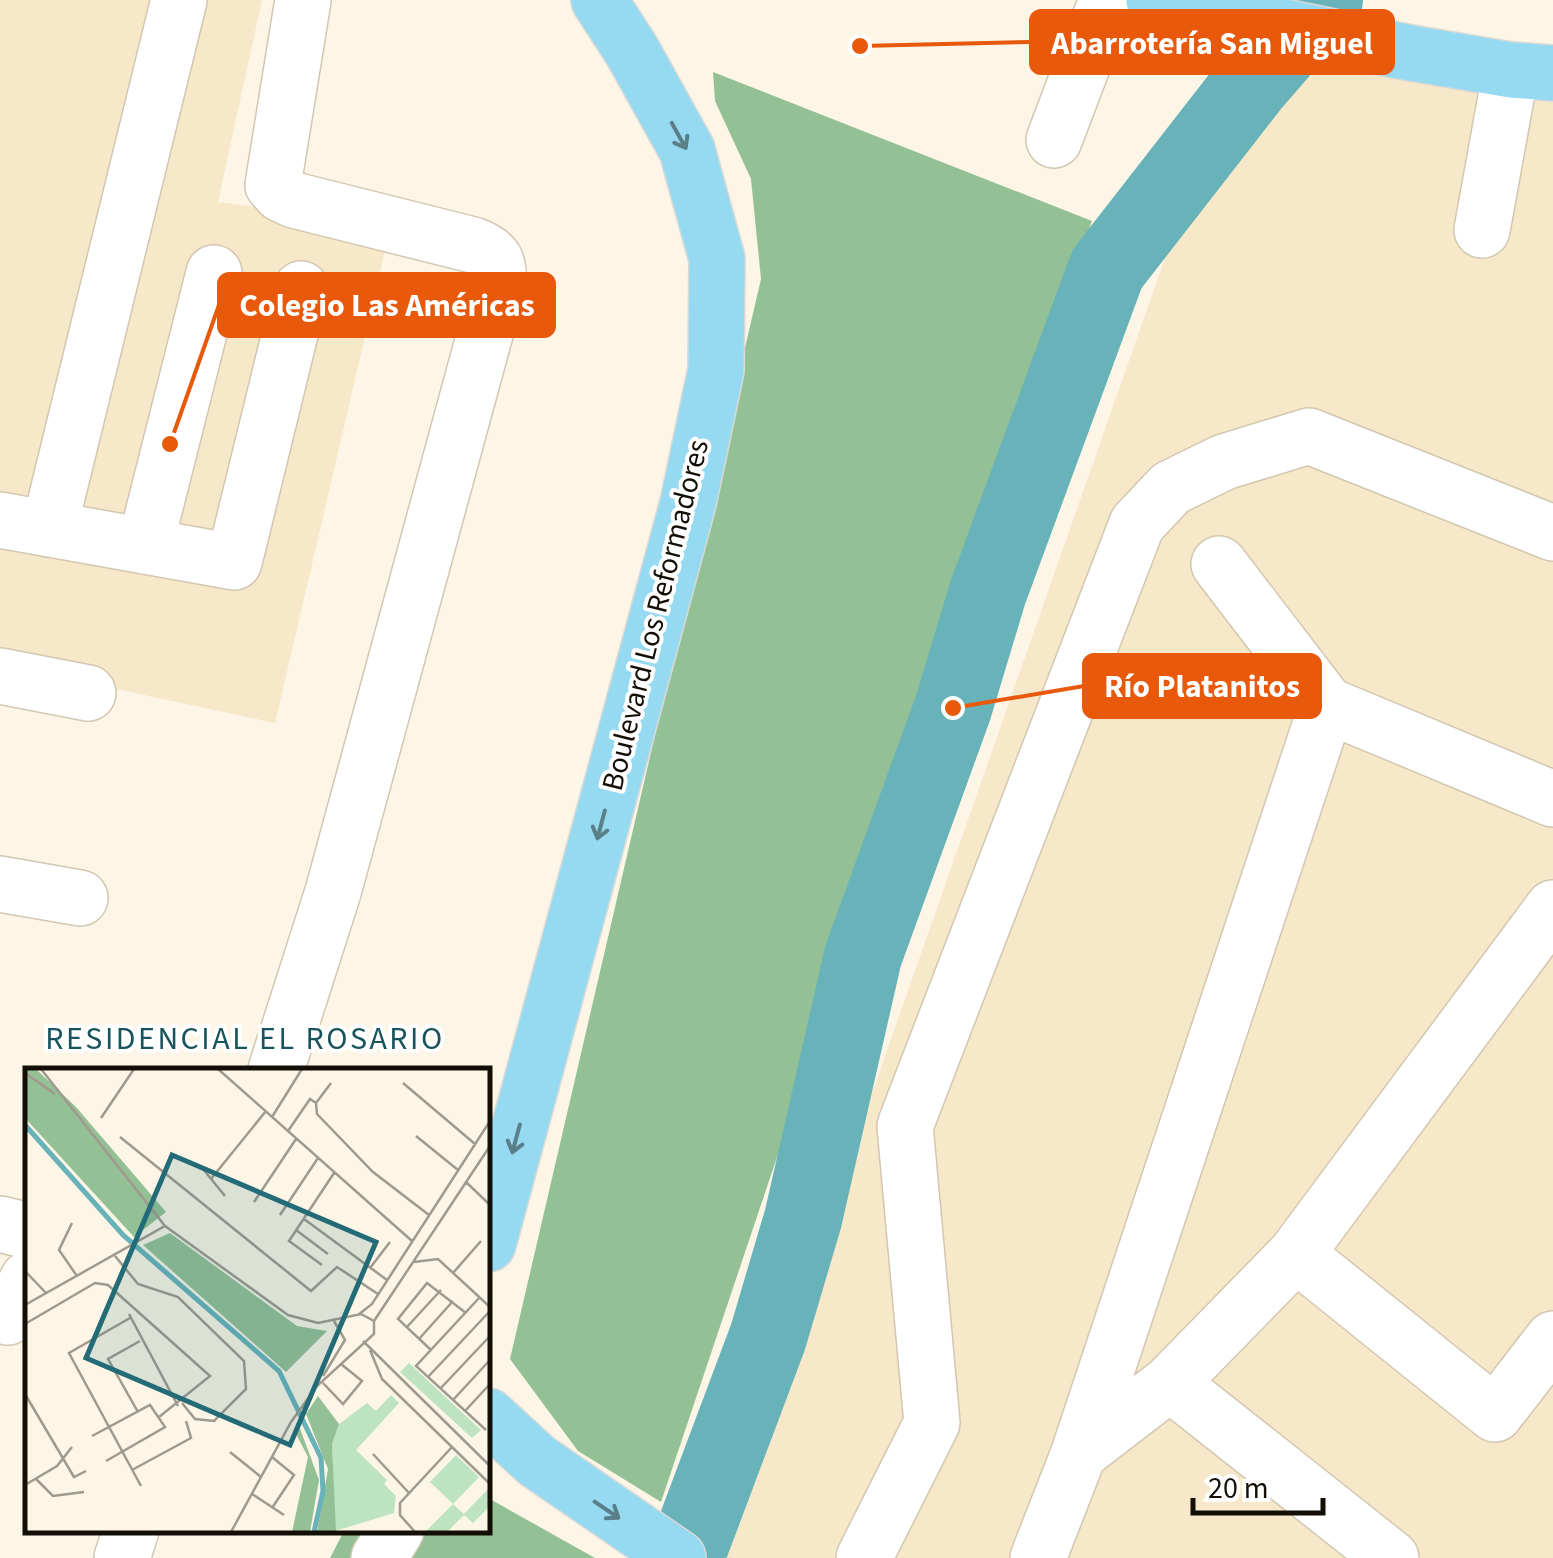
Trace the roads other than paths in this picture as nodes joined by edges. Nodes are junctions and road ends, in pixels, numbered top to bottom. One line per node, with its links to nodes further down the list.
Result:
1 (179, 0): 12 (street)
2 (304, 0): 23 (street)
3 (599, 0): 6 (main road, Boulevard Los Reformadores)
4 (1107, 0): 8 (street)
5 (1180, 6): 7 (main road)
6 (635, 25): 26 (main road, Boulevard Los Reformadores, one-way to 26)
7 (1532, 71): 9 (street)
8 (1054, 140)
9 (1482, 230)
10 (214, 273): 14 (street)
11 (300, 288): 14 (street)
12 (24, 524): 14 (street)
13 (1553, 534): 37 (street)
14 (145, 546)
15 (1220, 564): 18 (street)
16 (0, 676): 17 (street)
17 (88, 692)
18 (1327, 704): 19 (street); 31 (street)
19 (1553, 799)
20 (0, 884): 21 (street)
21 (80, 898)
22 (1552, 912): 27 (street)
23 (277, 1068)
24 (0, 1224): 25 (street)
25 (25, 1231)
26 (490, 1237)
27 (1296, 1254): 28 (street); 29 (street)
28 (1553, 1339)
29 (1170, 1383): 31 (street); 39 (street)
30 (490, 1418): 36 (main road, one-way to 36)
31 (1080, 1453): 38 (street)
32 (129, 1533): 34 (street)
33 (394, 1533): 35 (street)
34 (122, 1558)
35 (379, 1558)
36 (678, 1558)
37 (864, 1558)
38 (1038, 1558)
39 (1391, 1558)

